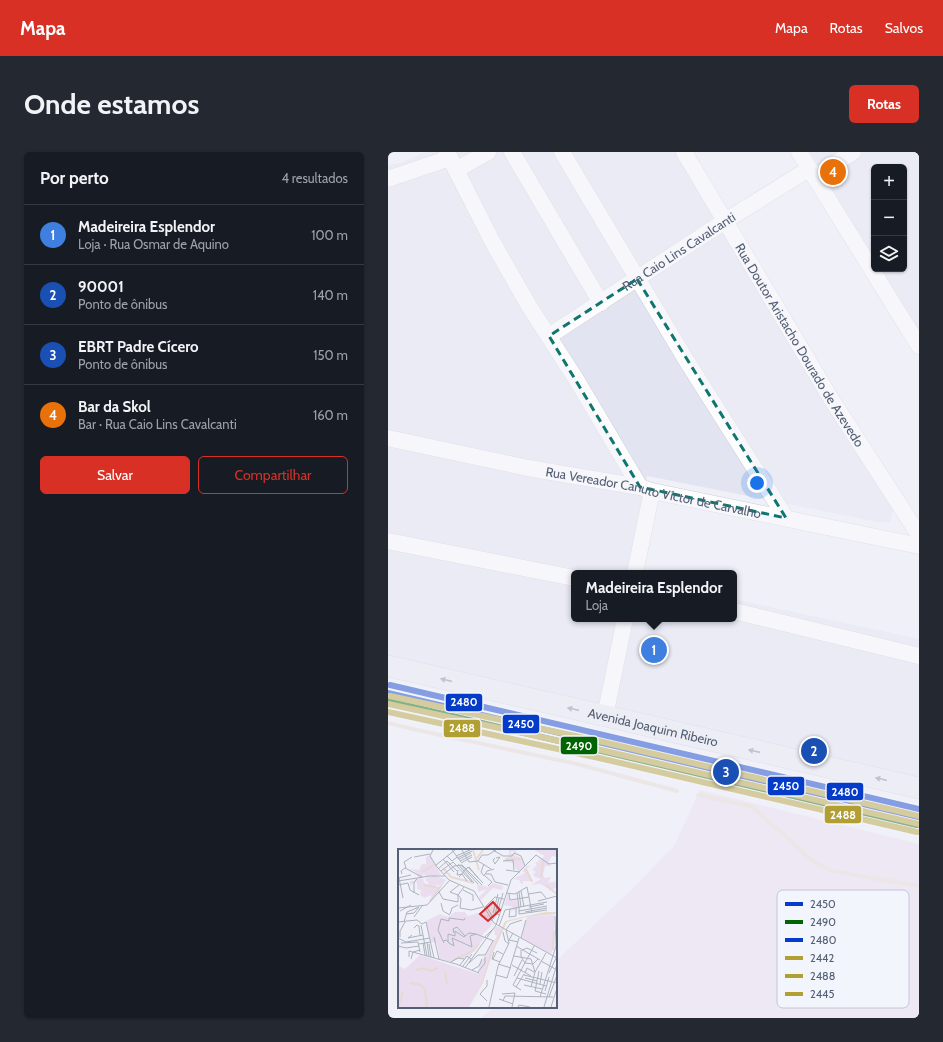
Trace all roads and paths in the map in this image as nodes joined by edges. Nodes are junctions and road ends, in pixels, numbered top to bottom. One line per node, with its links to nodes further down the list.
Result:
1 (488, 152): 7 (street)
2 (512, 152): 12 (street)
3 (562, 152): 11 (street)
4 (684, 152): 10 (street, Rua Doutor Aristacho Dourado de Azevedo)
5 (799, 152): 8 (street)
6 (852, 152): 8 (street, Rua Caio Lins Cavalcanti)
7 (451, 160): 9 (street); 13 (street)
8 (812, 173): 10 (street, Rua Caio Lins Cavalcanti); 14 (street)
9 (391, 179)
10 (725, 221): 11 (street, Rua Caio Lins Cavalcanti); 18 (street, Rua Doutor Aristacho Dourado de Azevedo)
11 (637, 279): 12 (street, Rua Caio Lins Cavalcanti); 17 (street)
12 (601, 303): 13 (street, Rua Caio Lins Cavalcanti)
13 (549, 336): 16 (street)
14 (919, 346)
15 (388, 438): 16 (street, Rua Vereador Canuto Víctor de Carvalho)
16 (646, 489): 17 (street, Rua Vereador Canuto Víctor de Carvalho); 21 (street)
17 (786, 518): 20 (street, Rua Vereador Canuto Víctor de Carvalho)
18 (919, 536)
19 (388, 541): 22 (street)
20 (919, 546)
21 (635, 570)
22 (571, 577)
23 (737, 612): 25 (street)
24 (624, 622): 28 (street)
25 (919, 656)
26 (388, 666): 28 (main road, Avenida Joaquim Ribeiro, one-way to 26)
27 (388, 704): 30 (main road)
28 (605, 716): 29 (main road, Avenida Joaquim Ribeiro, one-way to 28)
29 (919, 788)
30 (919, 824)

